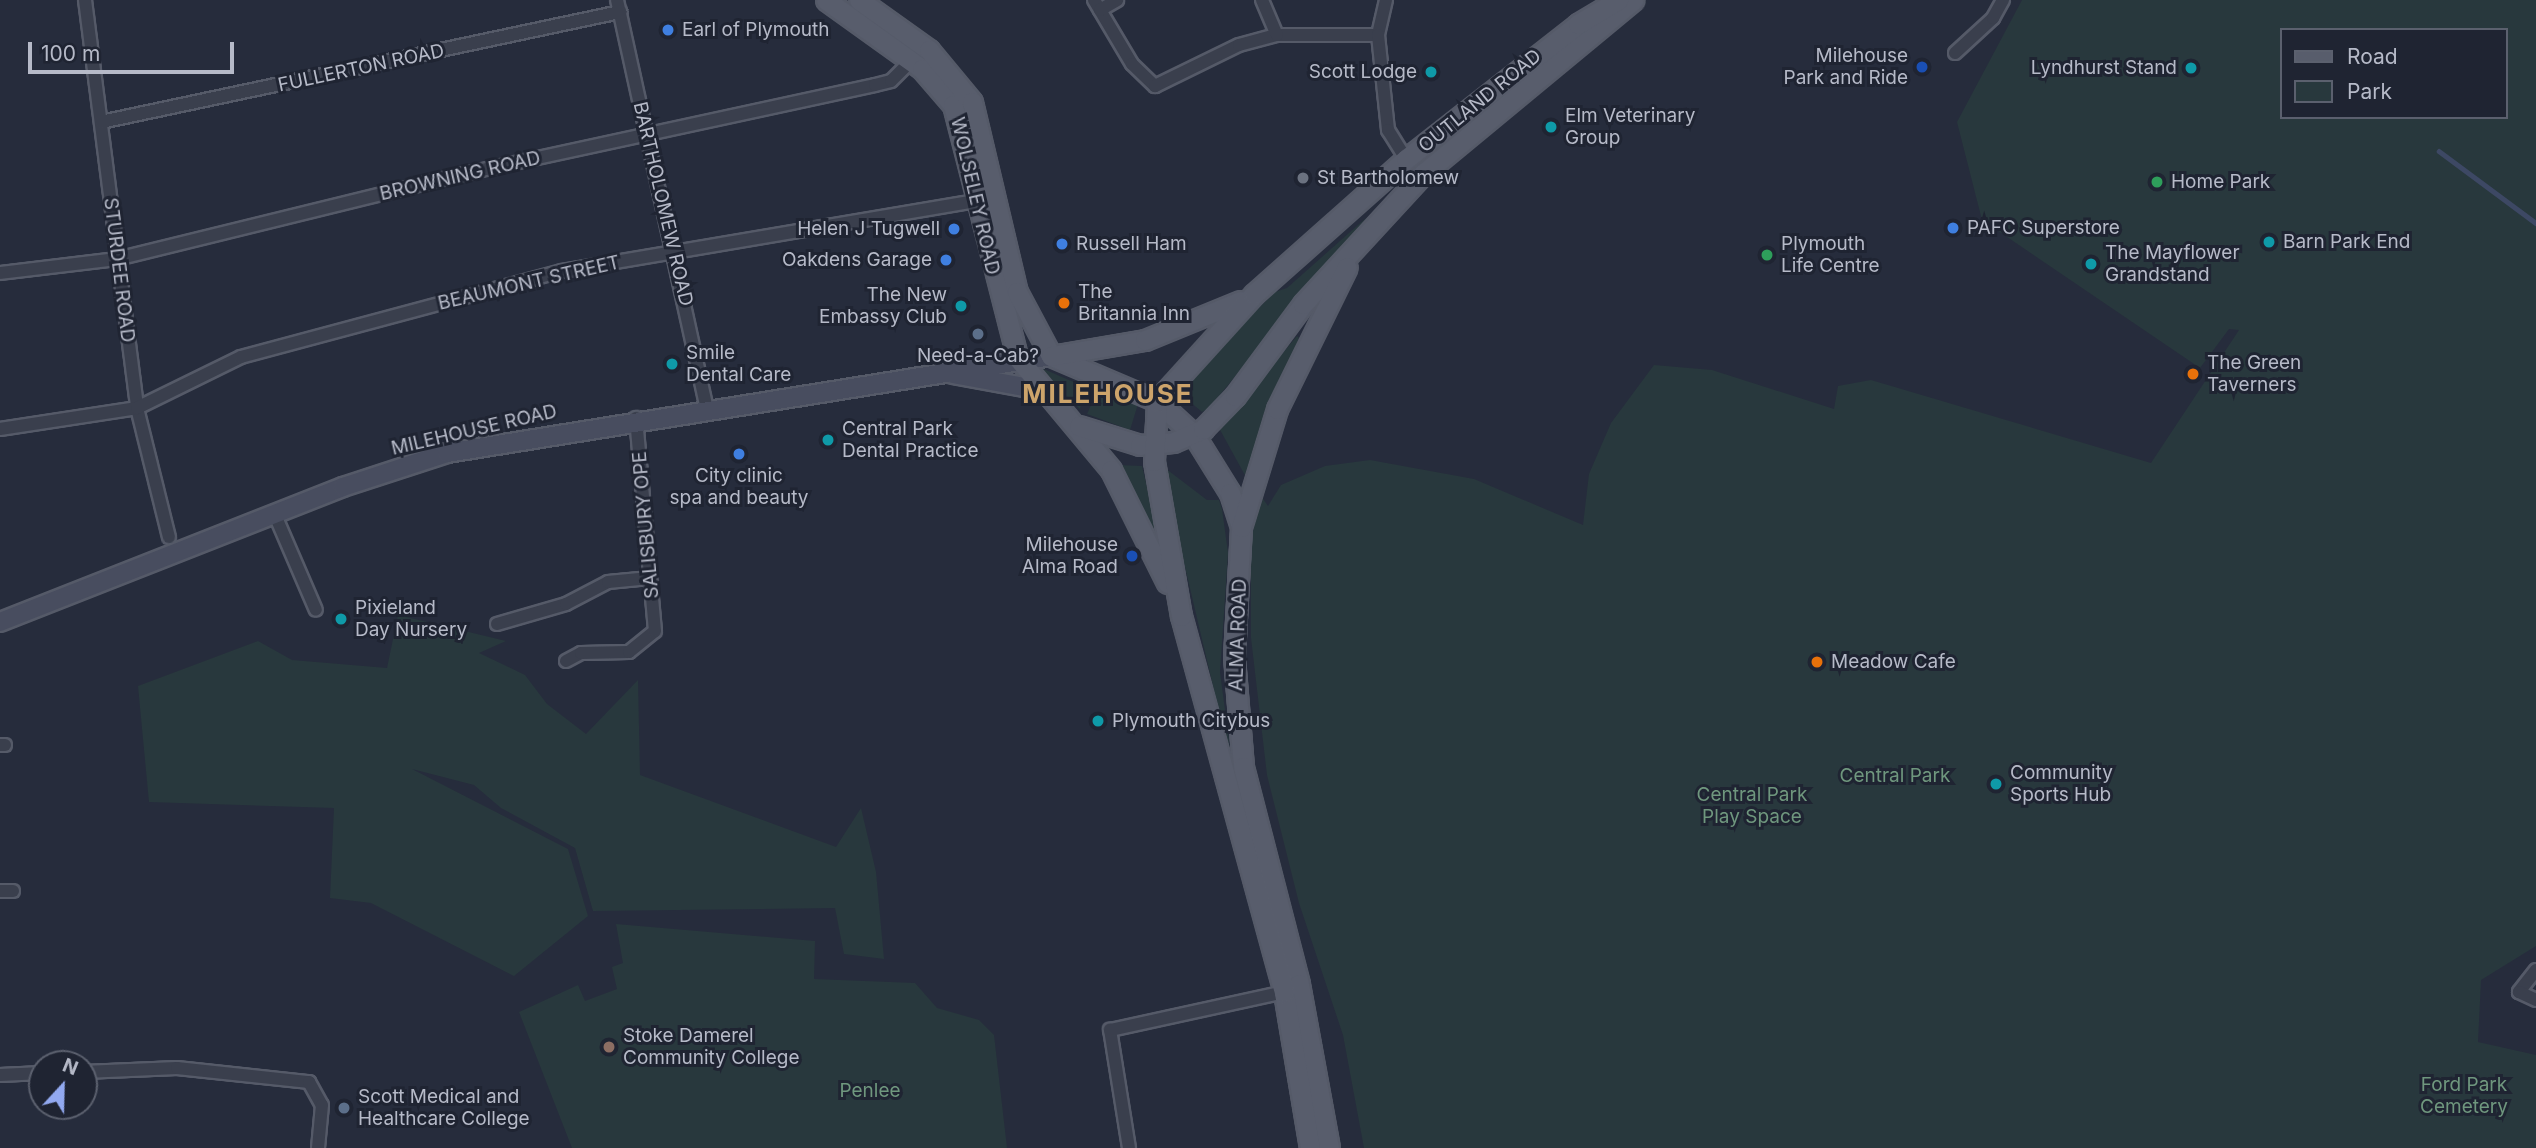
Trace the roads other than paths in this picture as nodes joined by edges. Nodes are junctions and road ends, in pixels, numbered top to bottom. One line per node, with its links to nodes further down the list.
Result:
1 (85, 0): 16 (street, STURDEE ROAD)
2 (826, 0): 15 (main road, WOLSELEY ROAD)
3 (859, 0): 25 (main road, WOLSELEY ROAD)
4 (1116, 0): 10 (street)
5 (1262, 0): 12 (street)
6 (1386, 0): 13 (street)
7 (1618, 0): 18 (main road, OUTLAND ROAD)
8 (1633, 0): 20 (main road, OUTLAND ROAD)
9 (2003, 0): 14 (street)
10 (1097, 5): 12 (street)
11 (619, 6): 16 (street, FULLERTON ROAD); 17 (street, BARTHOLOMEW ROAD)
12 (1277, 35): 13 (street)
13 (1378, 35): 18 (street)
14 (1955, 53)
15 (911, 61): 17 (street, BROWNING ROAD); 19 (main road, WOLSELEY ROAD)
16 (101, 122): 22 (street, STURDEE ROAD)
17 (646, 133): 21 (street, BARTHOLOMEW ROAD); 22 (street, BROWNING ROAD)
18 (1406, 159): 24 (main road, OUTLAND ROAD)
19 (977, 201): 21 (street, BEAUMONT STREET); 26 (main road, WOLSELEY ROAD)
20 (1359, 245): 35 (main road, OUTLAND ROAD); 38 (main road, OUTLAND ROAD)
21 (675, 252): 30 (street, BEAUMONT STREET); 31 (street, BARTHOLOMEW ROAD)
22 (117, 259): 23 (street, BROWNING ROAD); 30 (street, STURDEE ROAD)
23 (0, 273)
24 (1254, 295): 25 (main road, OUTLAND ROAD); 29 (main road, OUTLAND ROAD)
25 (1051, 356): 26 (main road, OUTLAND ROAD); 29 (main road)
26 (1017, 357): 27 (main road, MILEHOUSE ROAD); 28 (main road, WOLSELEY ROAD)
27 (939, 372): 28 (main road, MILEHOUSE ROAD); 31 (main road, MILEHOUSE ROAD)
28 (1041, 390): 33 (main road, WOLSELEY ROAD)
29 (1157, 401): 35 (main road, ALMA ROAD); 36 (main road, ALMA ROAD)
30 (137, 408): 34 (street, BEAUMONT STREET); 39 (street, STURDEE ROAD)
31 (707, 408): 32 (main road, MILEHOUSE ROAD)
32 (636, 418): 37 (main road, MILEHOUSE ROAD); 40 (street, SALISBURY OPE)
33 (1079, 426): 36 (main road); 42 (main road, ALMA ROAD)
34 (0, 429)
35 (1194, 435): 36 (main road); 38 (main road, ALMA ROAD)
36 (1152, 445): 42 (main road, ALMA ROAD)
37 (275, 515): 41 (street); 43 (main road, MILEHOUSE ROAD)
38 (1241, 527): 55 (main road, ALMA ROAD)
39 (169, 537)
40 (650, 578): 44 (street); 45 (street, SALISBURY OPE)
41 (316, 610)
42 (1181, 615): 47 (main road, ALMA ROAD)
43 (0, 622)
44 (497, 624)
45 (566, 661)
46 (2536, 970): 48 (street)
47 (1284, 992): 53 (street); 54 (main road, ALMA ROAD)
48 (2536, 1000)
49 (98, 1071): 52 (street)
50 (28, 1074): 51 (street)
51 (0, 1075)
52 (318, 1148)
53 (1129, 1148)
54 (1310, 1148)
55 (1329, 1148)

